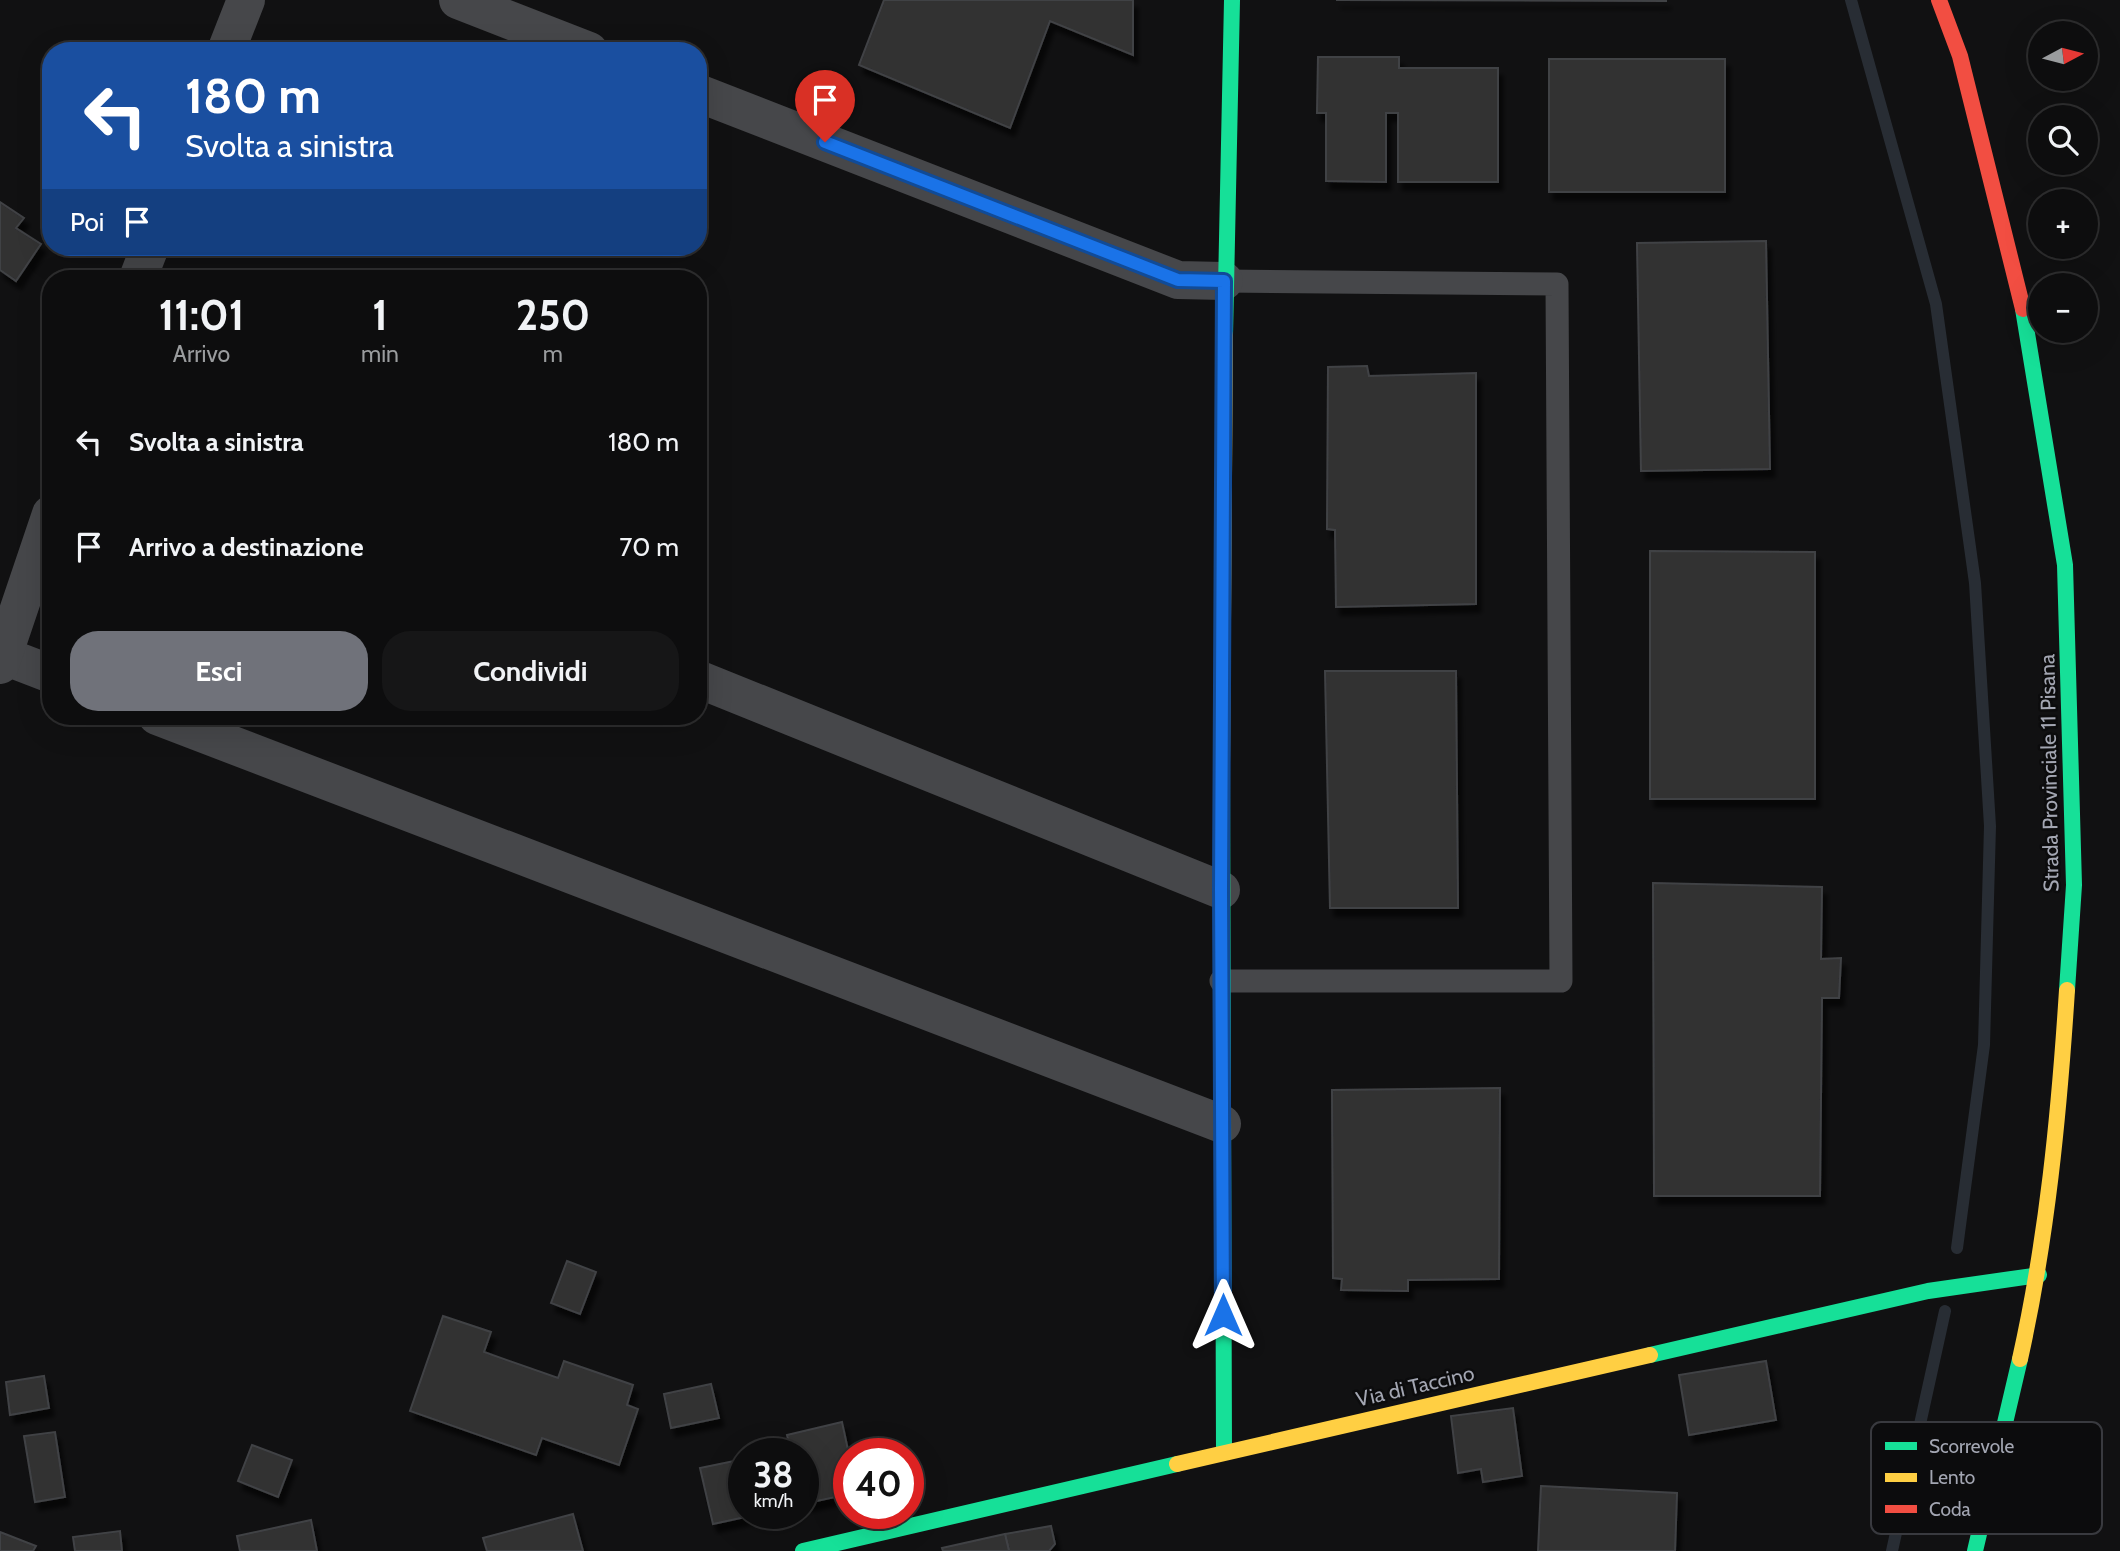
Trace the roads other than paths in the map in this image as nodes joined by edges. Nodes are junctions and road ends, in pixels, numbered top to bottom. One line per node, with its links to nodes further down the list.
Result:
1 (246, 0): 5 (street)
2 (458, 0): 6 (street)
3 (1232, 0): 8 (street)
4 (1939, 0): 17 (street, Strada Provinciale 11 Pisana)
5 (230, 42)
6 (566, 42)
7 (707, 97): 8 (street)
8 (1224, 281): 14 (street); 15 (lane)
9 (42, 541): 10 (street)
10 (2, 661): 11 (street)
11 (42, 672)
12 (707, 683): 14 (street)
13 (181, 725): 16 (street)
14 (1221, 890): 15 (street)
15 (1221, 981): 16 (street)
16 (1222, 1124): 19 (street)
17 (2039, 1275): 18 (street, Strada Provinciale 11 Pisana); 19 (street, Via di Taccino)
18 (2006, 1422)
19 (1224, 1451): 21 (street, Via di Taccino)
20 (1980, 1534): 22 (street, Strada Provinciale 11 Pisana)
21 (803, 1551)
22 (1975, 1551)

